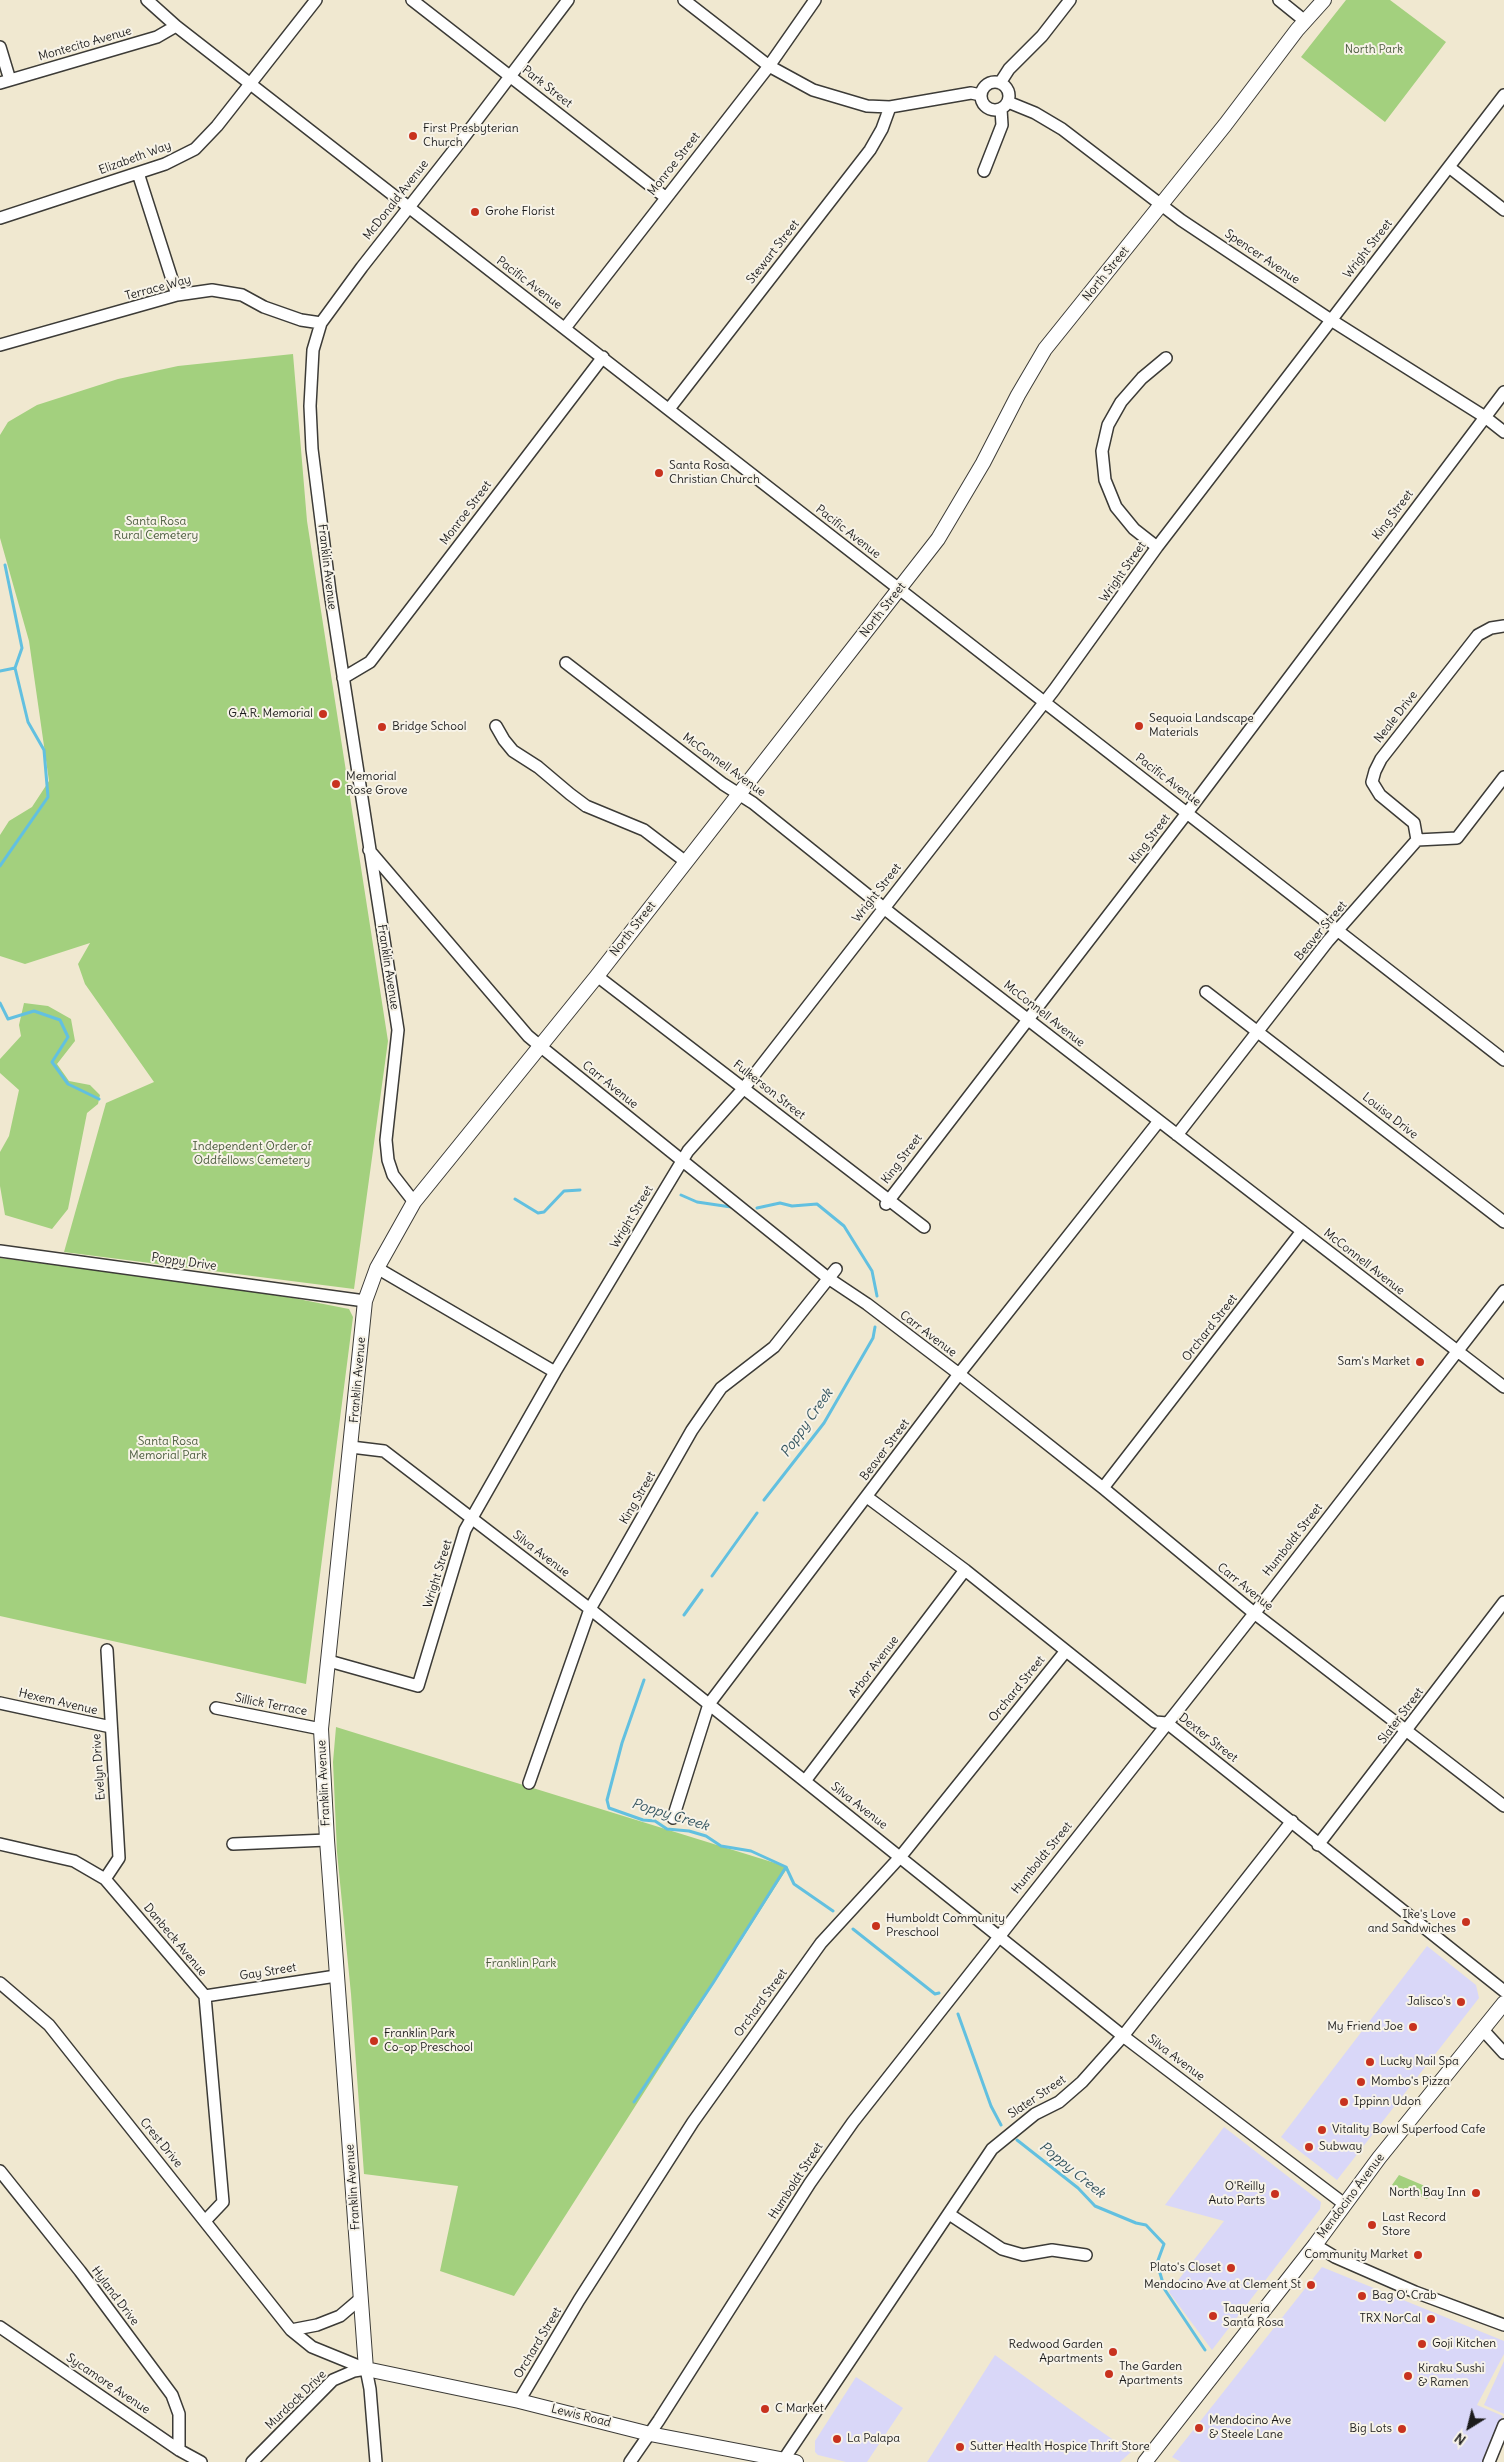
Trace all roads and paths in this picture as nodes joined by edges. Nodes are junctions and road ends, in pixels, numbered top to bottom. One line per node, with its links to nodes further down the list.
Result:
1 (147, 0): 11 (street, Pacific Avenue)
2 (316, 0): 16 (street, Elizabeth Way)
3 (412, 0): 14 (street, Park Street)
4 (568, 0): 14 (street, McDonald Avenue)
5 (684, 0): 13 (street)
6 (815, 0): 13 (street, Monroe Street)
7 (1070, 0): 17 (street)
8 (1279, 0): 10 (street)
9 (1324, 0): 10 (main road, North Street)
10 (1305, 21): 26 (main road, North Street)
11 (176, 26): 15 (street, Montecito Avenue); 16 (street, Pacific Avenue)
12 (0, 47): 15 (street)
13 (769, 66): 21 (street); 25 (street, Monroe Street)
14 (510, 76): 25 (street, Park Street); 27 (street, McDonald Avenue)
15 (5, 81)
16 (251, 82): 24 (street, Elizabeth Way); 27 (street, Pacific Avenue)
17 (1000, 83): 18 (street); 20 (street)
18 (981, 95): 20 (street); 21 (street)
19 (1504, 95): 22 (street, Wright Street)
20 (1005, 105): 23 (street); 26 (street, Spencer Avenue)
21 (890, 106): 38 (street, Stewart Street)
22 (1449, 167): 28 (street); 31 (street, Wright Street)
23 (984, 171)
24 (138, 173): 29 (street, Elizabeth Way); 30 (street)
25 (665, 197): 33 (street, Monroe Street)
26 (1161, 205): 31 (street, Spencer Avenue); 42 (main road, North Street)
27 (409, 207): 32 (street, McDonald Avenue); 33 (street, Pacific Avenue)
28 (1504, 210)
29 (0, 218)
30 (177, 295): 32 (street, Terrace Way); 34 (street, Terrace Way)
31 (1332, 320): 39 (street, Spencer Avenue); 41 (street, Wright Street)
32 (321, 323): 45 (street, Franklin Avenue)
33 (565, 328): 35 (street, Pacific Avenue)
34 (0, 345)
35 (603, 357): 38 (street, Pacific Avenue); 45 (street, Monroe Street)
36 (1166, 358): 41 (street)
37 (1504, 392): 39 (street, King Street)
38 (669, 409): 42 (street, Pacific Avenue)
39 (1484, 417): 40 (street, Spencer Avenue); 50 (street, King Street)
40 (1504, 432)
41 (1157, 547): 46 (street, Wright Street)
42 (899, 590): 46 (street, Pacific Avenue); 49 (main road, North Street)
43 (1504, 626): 51 (street, Neale Drive)
44 (566, 663): 49 (street, McConnell Avenue)
45 (343, 678): 52 (street, Franklin Avenue)
46 (1044, 702): 50 (street, Pacific Avenue); 54 (street, Wright Street)
47 (496, 726): 53 (street)
48 (1504, 777): 51 (street)
49 (738, 793): 53 (main road, North Street); 54 (street, McConnell Avenue)
50 (1187, 812): 55 (street, Pacific Avenue); 58 (street, King Street)
51 (1416, 840): 55 (street, Beaver Street)
52 (369, 850): 60 (street, Carr Avenue); 67 (street, Franklin Avenue)
53 (686, 862): 56 (main road, North Street)
54 (883, 908): 58 (street, McConnell Avenue); 62 (street, Wright Street)
55 (1339, 929): 59 (street, Beaver Street); 61 (street, Pacific Avenue)
56 (596, 976): 60 (main road, North Street); 62 (street, Fulkerson Street)
57 (1206, 992): 59 (street, Louisa Drive)
58 (1027, 1018): 63 (street, McConnell Avenue); 66 (street, King Street)
59 (1258, 1032): 64 (street, Beaver Street); 68 (street, Louisa Drive)
60 (540, 1046): 65 (street, Carr Avenue); 67 (main road, North Street)
61 (1504, 1060)
62 (744, 1088): 65 (street, Wright Street); 66 (street, Fulkerson Street)
63 (1159, 1121): 64 (street, McConnell Avenue); 79 (street, Beaver Street)
64 (1177, 1135): 70 (street, McConnell Avenue)
65 (682, 1161): 74 (street, Carr Avenue); 78 (street, Wright Street)
66 (887, 1201): 69 (street, Fulkerson Street)
67 (414, 1202): 72 (main road, Franklin Avenue)
68 (1504, 1222)
69 (924, 1227)
70 (1302, 1231): 77 (street, McConnell Avenue); 82 (street, Orchard Street)
71 (0, 1251): 76 (street, Poppy Drive)
72 (377, 1268): 76 (main road, Franklin Avenue); 78 (street)
73 (836, 1269): 74 (street, King Street)
74 (828, 1278): 79 (street, Carr Avenue); 87 (street, King Street)
75 (1504, 1291): 77 (street, Humboldt Street)
76 (365, 1301): 81 (main road, Franklin Avenue)
77 (1458, 1352): 80 (street, McConnell Avenue); 88 (street, Humboldt Street)
78 (555, 1372): 84 (street, Wright Street)
79 (959, 1374): 82 (street, Carr Avenue); 83 (street, Beaver Street)
80 (1504, 1387)
81 (351, 1447): 84 (street, Silva Avenue); 91 (main road, Franklin Avenue)
82 (1103, 1488): 88 (street, Carr Avenue)
83 (867, 1497): 85 (street, Dexter Street); 93 (street, Beaver Street)
84 (472, 1520): 87 (street, Silva Avenue); 91 (street, Wright Street)
85 (966, 1570): 90 (street, Dexter Street); 99 (street, Arbor Avenue)
86 (1504, 1602): 98 (street, Slater Street)
87 (590, 1609): 93 (street, Silva Avenue); 100 (street, King Street)
88 (1254, 1613): 95 (street, Humboldt Street); 98 (street, Carr Avenue)
89 (106, 1650): 96 (street, Evelyn Drive)
90 (1065, 1652): 95 (street, Dexter Street); 108 (street, Orchard Street)
91 (329, 1661): 97 (main road, Franklin Avenue)
92 (0, 1703): 96 (street, Hexem Avenue)
93 (709, 1704): 99 (street, Silva Avenue); 102 (street, Beaver Street)
94 (216, 1708): 97 (street, Sillick Terrace)
95 (1167, 1723): 103 (street, Dexter Street); 110 (street, Humboldt Street)
96 (111, 1727): 109 (street, Evelyn Drive)
97 (321, 1729): 104 (main road, Franklin Avenue)
98 (1406, 1731): 101 (street, Carr Avenue); 107 (street, Slater Street)
99 (805, 1781): 108 (street, Silva Avenue)
100 (529, 1784)
101 (1504, 1806)
102 (673, 1818)
103 (1292, 1821): 107 (street, Dexter Street); 117 (street, Slater Street)
104 (326, 1840): 106 (street); 111 (main road, Franklin Avenue)
105 (0, 1844): 109 (street, Danbeck Avenue)
106 (233, 1844)
107 (1318, 1845): 113 (street, Dexter Street)
108 (901, 1856): 110 (street, Silva Avenue); 131 (street, Orchard Street)
109 (105, 1879): 114 (street, Danbeck Avenue)
110 (999, 1935): 117 (street, Silva Avenue); 133 (street, Humboldt Street)
111 (336, 1976): 114 (street, Gay Street); 126 (main road, Franklin Avenue)
112 (0, 1983): 123 (street, Crest Drive)
113 (1504, 1991)
114 (205, 1996): 123 (street, Danbeck Avenue)
115 (1504, 2003): 116 (main road, Mendocino Avenue)
116 (1483, 2030): 118 (street); 119 (street); 121 (main road, Mendocino Avenue)
117 (1123, 2036): 121 (street, Silva Avenue); 122 (street, Slater Street)
118 (1504, 2045)
119 (1504, 2053)
120 (0, 2171): 134 (street, Hyland Drive)
121 (1343, 2203): 124 (main road, Mendocino Avenue)
122 (949, 2214): 125 (street); 135 (street, Slater Street)
123 (205, 2221): 129 (street, Crest Drive)
124 (1314, 2245): 127 (street); 140 (main road, Mendocino Avenue)
125 (1086, 2255)
126 (360, 2299): 129 (street); 130 (main road, Franklin Avenue)
127 (1504, 2325)
128 (0, 2327): 134 (street, Sycamore Avenue)
129 (290, 2330): 130 (street, Crest Drive)
130 (366, 2369): 131 (main road, Lewis Road); 137 (street, Murdock Drive); 138 (street, Franklin Avenue)
131 (519, 2401): 133 (main road, Lewis Road)
132 (1504, 2425): 141 (street)
133 (650, 2434): 135 (main road, Lewis Road); 139 (street, Humboldt Street)
134 (179, 2450): 136 (street, Sycamore Avenue)
135 (790, 2461)
136 (201, 2462)
137 (252, 2462)
138 (376, 2462)
139 (630, 2462)
140 (1145, 2462)
141 (1490, 2462)

